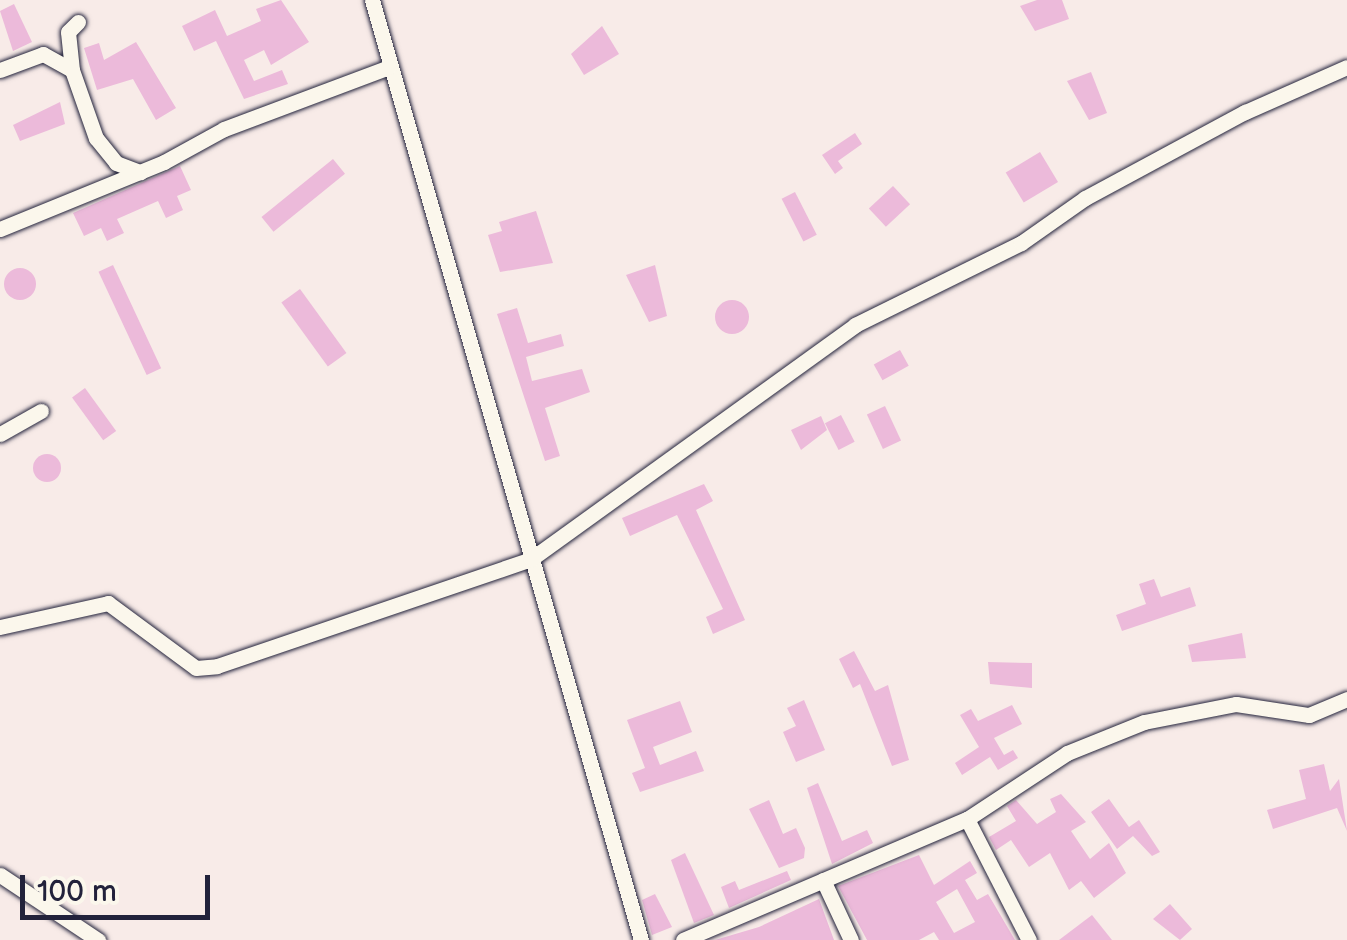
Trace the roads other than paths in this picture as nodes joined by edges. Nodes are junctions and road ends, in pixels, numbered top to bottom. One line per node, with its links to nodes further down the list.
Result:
1 (372, 0): 3 (street)
2 (78, 22): 6 (street)
3 (389, 66): 7 (street); 11 (street)
4 (1347, 68): 11 (street)
5 (0, 70): 6 (street)
6 (72, 70): 7 (street)
7 (140, 172): 8 (street)
8 (0, 229)
9 (41, 411): 10 (street)
10 (0, 434)
11 (531, 559): 12 (street); 19 (street)
12 (0, 628)
13 (1347, 698): 14 (street)
14 (967, 819): 16 (street); 21 (street)
15 (0, 874): 18 (street)
16 (823, 880): 17 (street); 20 (street)
17 (693, 939)
18 (98, 940)
19 (640, 940)
20 (851, 940)
21 (1028, 940)

